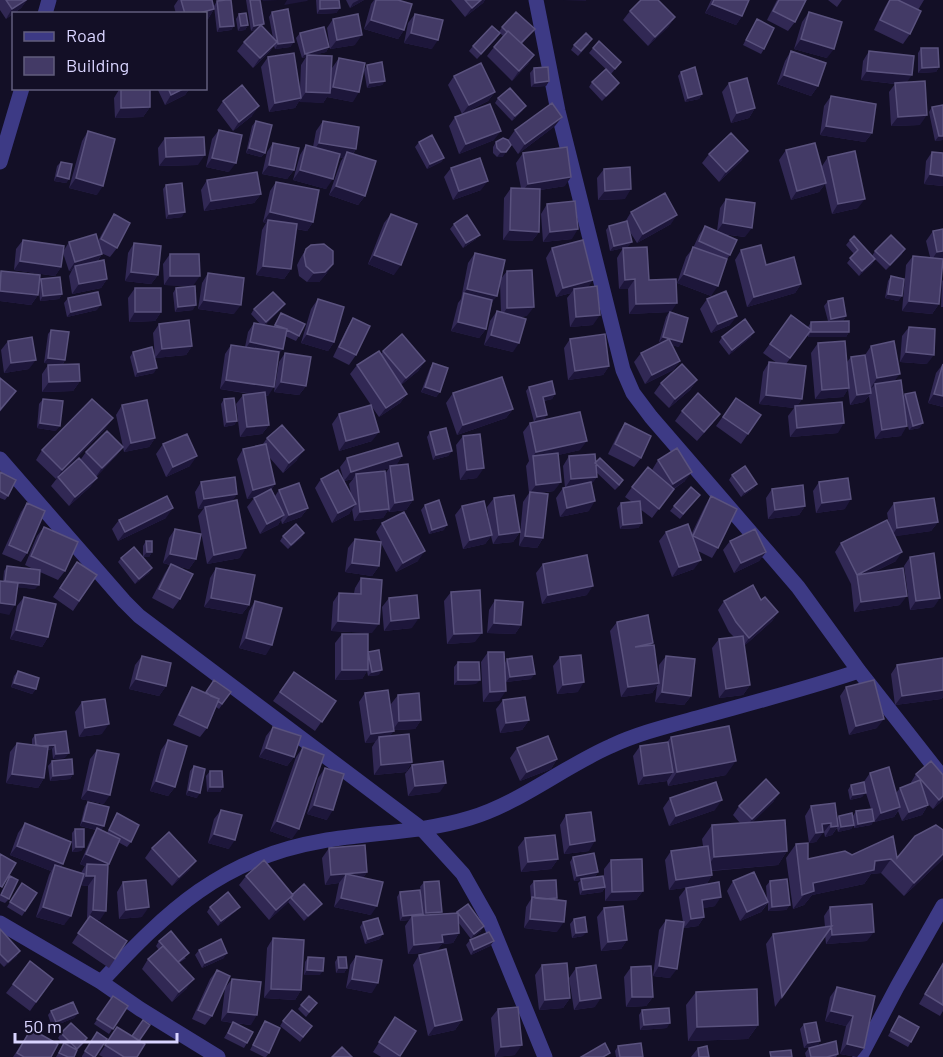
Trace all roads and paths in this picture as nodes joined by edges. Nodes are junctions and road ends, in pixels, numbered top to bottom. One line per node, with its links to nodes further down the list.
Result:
1 (536, 0): 5 (street)
2 (21, 90): 3 (street)
3 (0, 162)
4 (0, 459): 7 (street)
5 (859, 671): 6 (street); 7 (street)
6 (943, 778)
7 (422, 829): 10 (street); 12 (street)
8 (943, 906): 13 (street)
9 (0, 923): 10 (street)
10 (100, 982): 11 (street)
11 (218, 1057)
12 (545, 1057)
13 (860, 1057)

